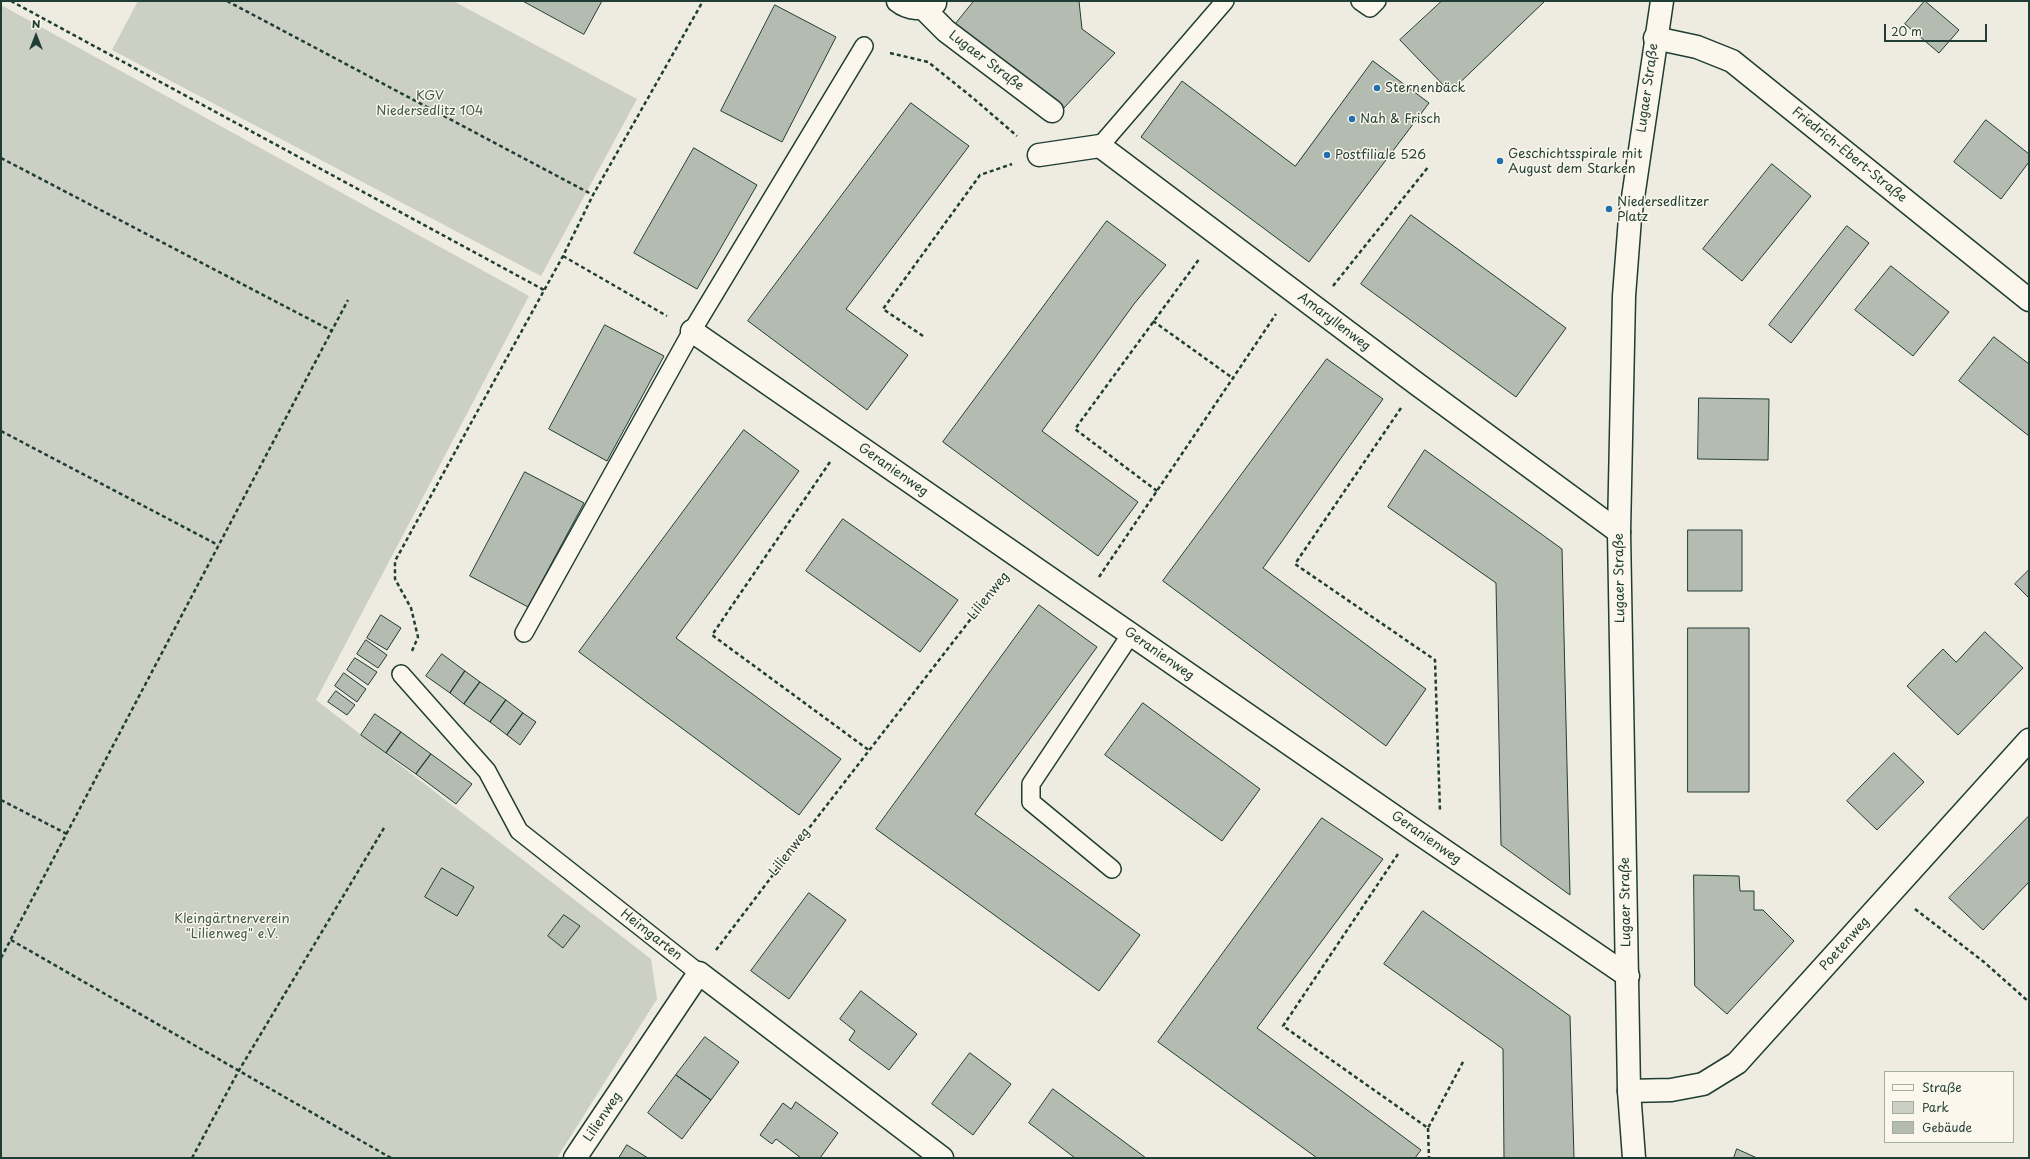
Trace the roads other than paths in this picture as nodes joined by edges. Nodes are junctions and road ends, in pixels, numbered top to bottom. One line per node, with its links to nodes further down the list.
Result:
1 (898, 1): 6 (street, Lugaer Straße)
2 (1226, 1): 10 (lane)
3 (1360, 1): 4 (lane)
4 (1377, 1)
5 (1662, 1): 7 (street, Lugaer Straße)
6 (930, 5): 9 (street, Lugaer Straße)
7 (1655, 38): 12 (street, Friedrich-Ebert-Straße); 14 (street, Lugaer Straße)
8 (864, 46): 13 (lane)
9 (1052, 111)
10 (1100, 146): 11 (street); 14 (street, Amaryllenweg)
11 (1039, 155)
12 (2029, 300)
13 (692, 330): 15 (lane); 16 (street, Geranienweg)
14 (1619, 532): 21 (street, Lugaer Straße)
15 (524, 633)
16 (1131, 634): 19 (lane); 21 (street, Geranienweg)
17 (401, 674): 20 (lane, Heimgarten)
18 (2029, 740): 22 (street, Poetenweg)
19 (1112, 869)
20 (699, 973): 23 (street, Lilienweg); 24 (street, Heimgarten)
21 (1628, 976): 22 (street, Lugaer Straße)
22 (1629, 1091): 25 (street, Lugaer Straße)
23 (575, 1158)
24 (942, 1158)
25 (1634, 1158)

